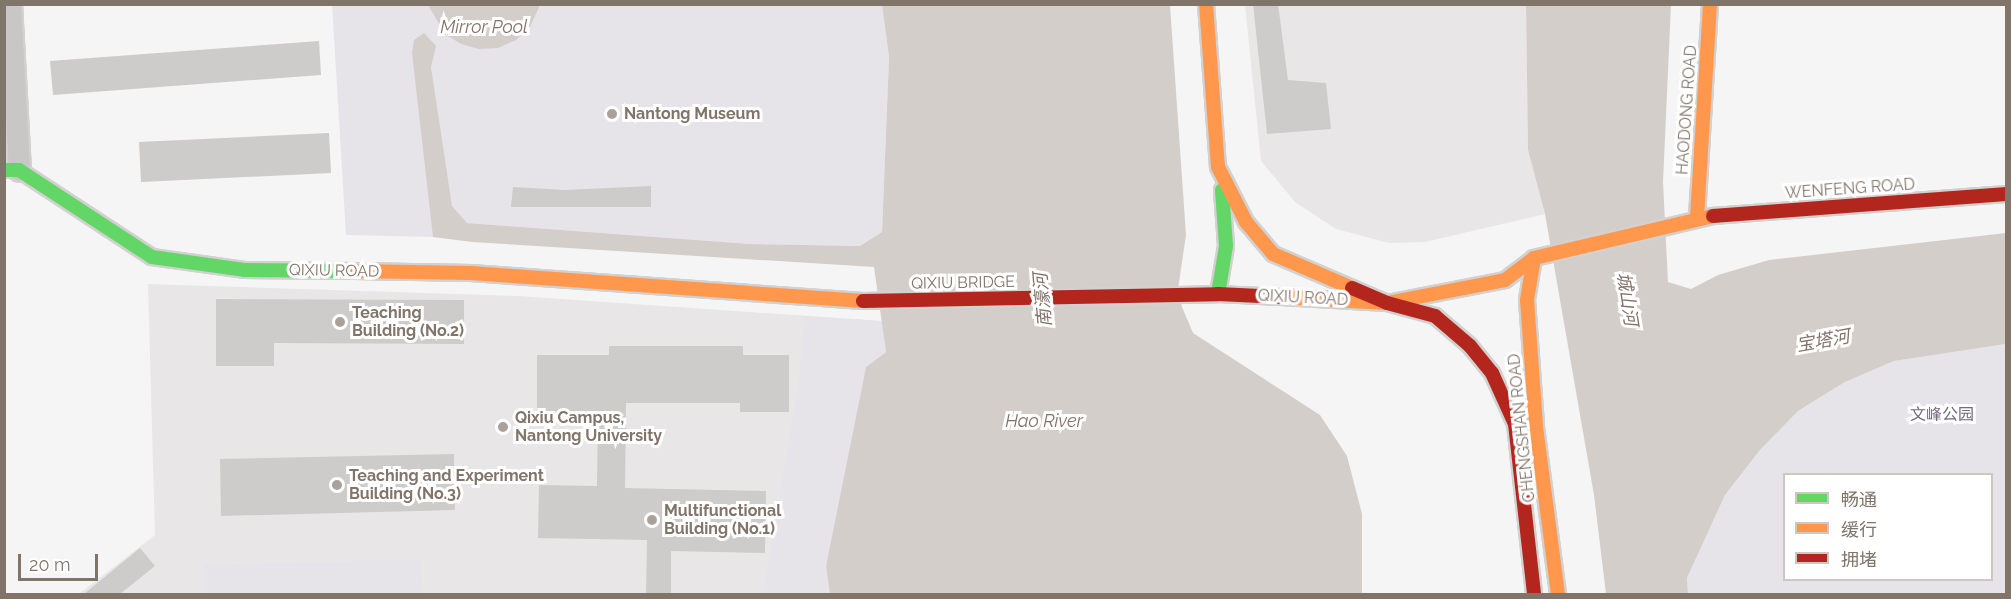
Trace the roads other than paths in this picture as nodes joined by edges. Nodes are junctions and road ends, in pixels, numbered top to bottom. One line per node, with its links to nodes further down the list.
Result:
1 (10, 4): 5 (street, QIXIU ROAD)
2 (1206, 4): 4 (main road, CHENGSHAN ROAD)
3 (1710, 4): 7 (main road, HAODONG ROAD)
4 (1218, 167): 10 (main road); 12 (main road, CHENGSHAN ROAD)
5 (12, 170): 11 (main road, QIXIU ROAD)
6 (2007, 194): 7 (main road, WENFENG ROAD)
7 (1697, 217): 8 (main road, WENFENG ROAD)
8 (1540, 257): 12 (main road); 14 (main road, CHENGSHAN ROAD)
9 (1196, 294): 10 (main road, QIXIU ROAD); 11 (main road, QIXIU BRIDGE)
10 (1218, 294): 12 (main road, QIXIU ROAD)
11 (840, 302)
12 (1387, 303): 13 (main road, CHENGSHAN ROAD)
13 (1534, 594)
14 (1558, 594)

